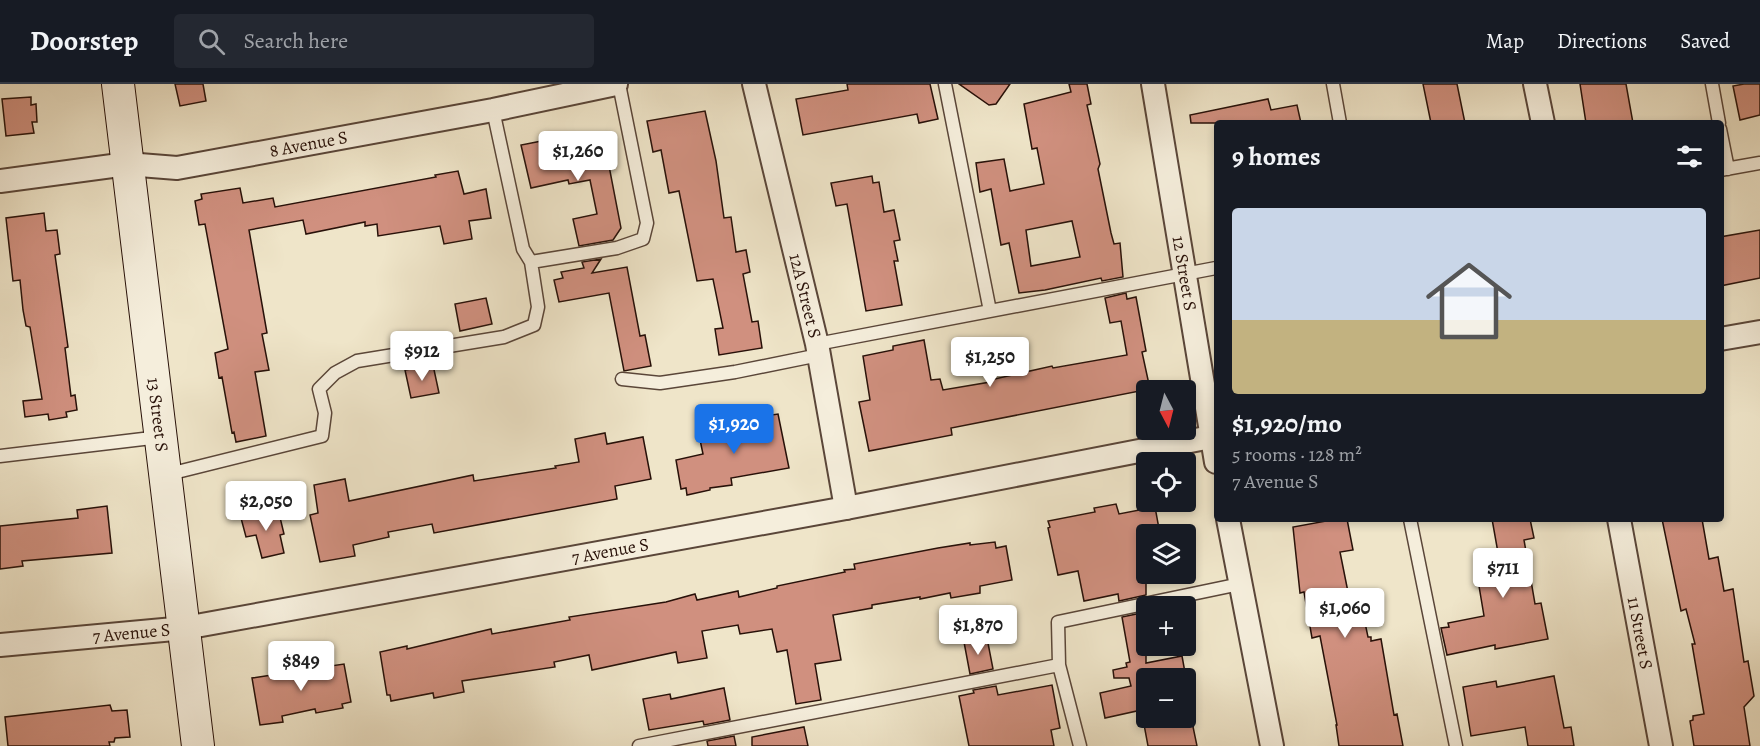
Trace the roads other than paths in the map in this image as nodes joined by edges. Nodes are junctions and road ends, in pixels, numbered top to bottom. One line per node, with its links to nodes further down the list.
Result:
1 (118, 84): 14 (street, 13 Street S)
2 (617, 84): 9 (street, 8 Avenue S); 17 (lane)
3 (754, 84): 23 (street, 12A Street S)
4 (945, 84): 20 (lane)
5 (1153, 84): 19 (street, 12 Street S)
6 (1333, 84): 10 (lane)
7 (1535, 84): 11 (street)
8 (1712, 84): 12 (lane)
9 (493, 110): 14 (street, 8 Avenue S); 17 (lane)
10 (1339, 120)
11 (1542, 120)
12 (1718, 120)
13 (1760, 162): 15 (lane)
14 (127, 165): 16 (street, 8 Avenue S); 25 (street, 13 Street S)
15 (1724, 169)
16 (0, 181)
17 (531, 262): 28 (lane)
18 (1214, 268): 19 (lane)
19 (1184, 274): 20 (lane); 26 (street, 12 Street S)
20 (990, 311): 23 (lane)
21 (1760, 332): 22 (street)
22 (1724, 338)
23 (818, 350): 24 (lane); 29 (street, 12A Street S)
24 (622, 379)
25 (160, 437): 27 (lane); 28 (street, 13 Street S)
26 (1214, 437): 29 (street, 7 Avenue S)
27 (0, 456)
28 (164, 475): 34 (street, 13 Street S)
29 (846, 508): 34 (street, 7 Avenue S)
30 (1229, 522): 33 (street)
31 (1411, 522): 41 (lane)
32 (1619, 522): 42 (street, 11 Street S)
33 (1240, 584): 36 (lane); 40 (street)
34 (185, 628): 35 (street, 7 Avenue S); 37 (street, 13 Street S)
35 (0, 645)
36 (1059, 665): 38 (lane); 39 (lane)
37 (198, 746)
38 (639, 746)
39 (1080, 746)
40 (1272, 746)
41 (1456, 746)
42 (1661, 746)

